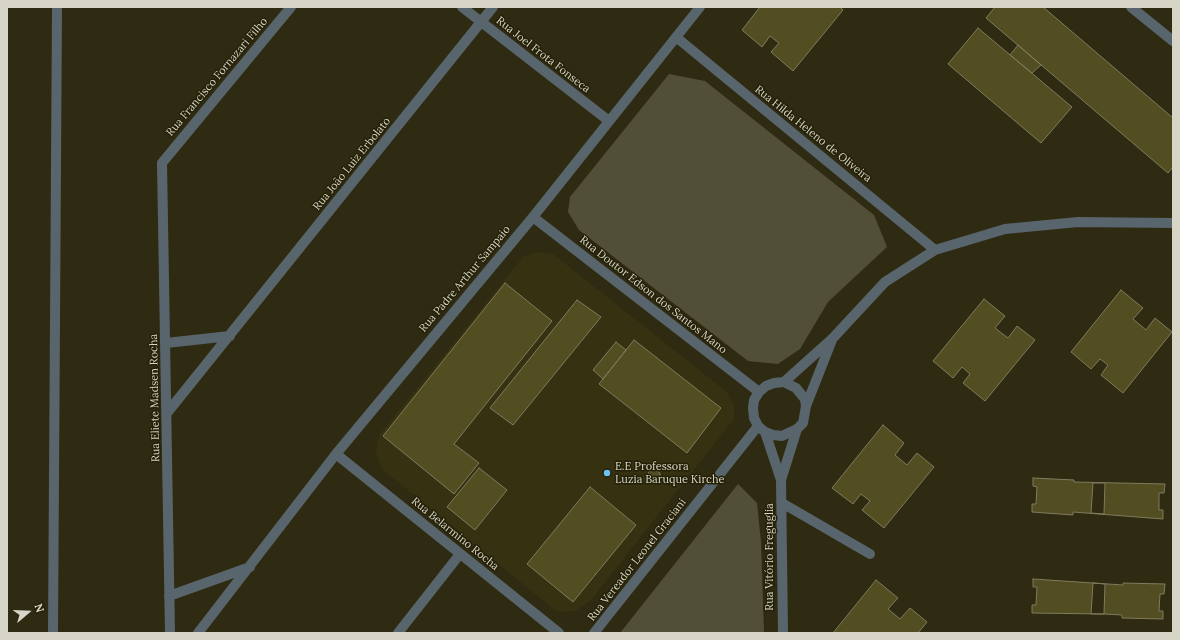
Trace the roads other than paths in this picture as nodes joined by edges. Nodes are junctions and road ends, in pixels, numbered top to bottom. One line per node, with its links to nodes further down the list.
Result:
1 (57, 7): 31 (street)
2 (291, 7): 11 (street, Rua Francisco Fornazari Filho)
3 (462, 7): 7 (street, Rua Joel Frota Fonseca)
4 (493, 7): 7 (street, Rua João Luiz Erbolato)
5 (700, 7): 8 (street, Rua Padre Arthur Sampaio)
6 (1131, 7): 9 (street)
7 (481, 22): 10 (street, Rua Joel Frota Fonseca); 15 (street, Rua João Luiz Erbolato)
8 (676, 37): 10 (street, Rua Padre Arthur Sampaio); 14 (street, Rua Hilda Heleno de Oliveira)
9 (1173, 41)
10 (609, 121): 12 (street, Rua Padre Arthur Sampaio)
11 (162, 163): 17 (street, Rua Eliete Madsen Rocha)
12 (533, 217): 19 (street, Rua Doutor Edson dos Santos Mano); 24 (street, Rua Padre Arthur Sampaio)
13 (1173, 223): 14 (street)
14 (935, 250): 16 (street)
15 (230, 336): 17 (street); 21 (street, Rua João Luiz Erbolato)
16 (833, 338): 18 (street); 20 (street)
17 (166, 343): 21 (street, Rua Eliete Madsen Rocha)
18 (784, 382): 19 (street); 20 (street)
19 (759, 392): 22 (street)
20 (806, 406): 23 (street)
21 (167, 413): 30 (street, Rua Eliete Madsen Rocha)
22 (762, 429): 23 (street); 25 (street, Rua Vitório Freguglia); 36 (street, Rua Vereador Leonel Graciani)
23 (797, 429): 25 (street, Rua Vitório Freguglia)
24 (336, 454): 27 (street, Rua Belarmino Rocha); 29 (street, Rua Padre Arthur Sampaio)
25 (781, 480): 26 (street, Rua Vitório Freguglia)
26 (782, 503): 28 (street); 37 (street, Rua Vitório Freguglia)
27 (460, 554): 34 (street); 35 (street, Rua Belarmino Rocha)
28 (870, 554)
29 (250, 567): 30 (street); 33 (street, Rua Padre Arthur Sampaio)
30 (169, 596): 32 (street, Rua Eliete Madsen Rocha)
31 (53, 633)
32 (170, 633)
33 (198, 633)
34 (398, 633)
35 (559, 633)
36 (594, 633)
37 (782, 633)

